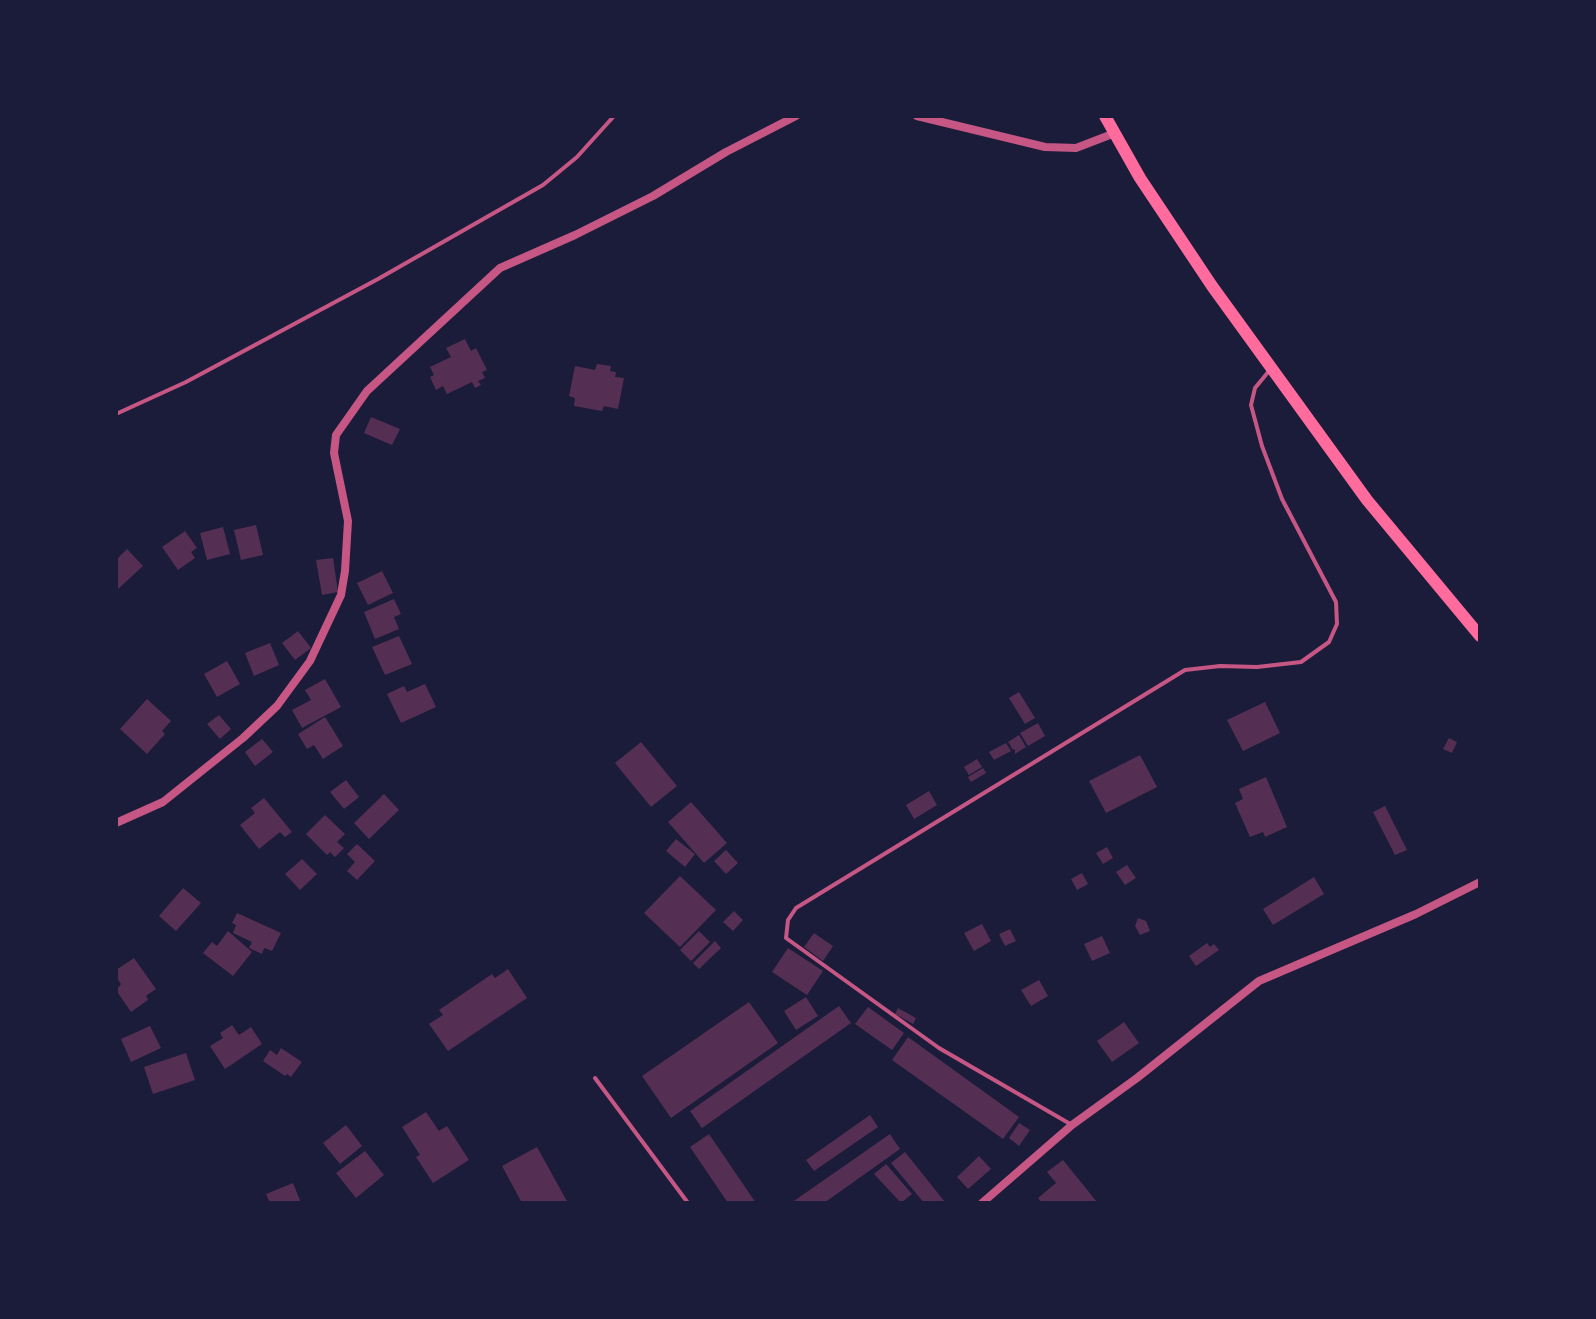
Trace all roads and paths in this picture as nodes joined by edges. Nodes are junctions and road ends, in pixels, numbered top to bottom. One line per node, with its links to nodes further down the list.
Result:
1 (614, 116): 7 (lane)
2 (796, 116): 9 (street)
3 (917, 116): 5 (street)
4 (1105, 116): 5 (main road)
5 (1115, 133): 6 (main road)
6 (1271, 368): 8 (main road); 12 (lane)
7 (116, 414)
8 (1480, 636)
9 (116, 823)
10 (1480, 882): 12 (street)
11 (595, 1078): 13 (lane)
12 (1072, 1125): 14 (street)
13 (688, 1203)
14 (982, 1203)

